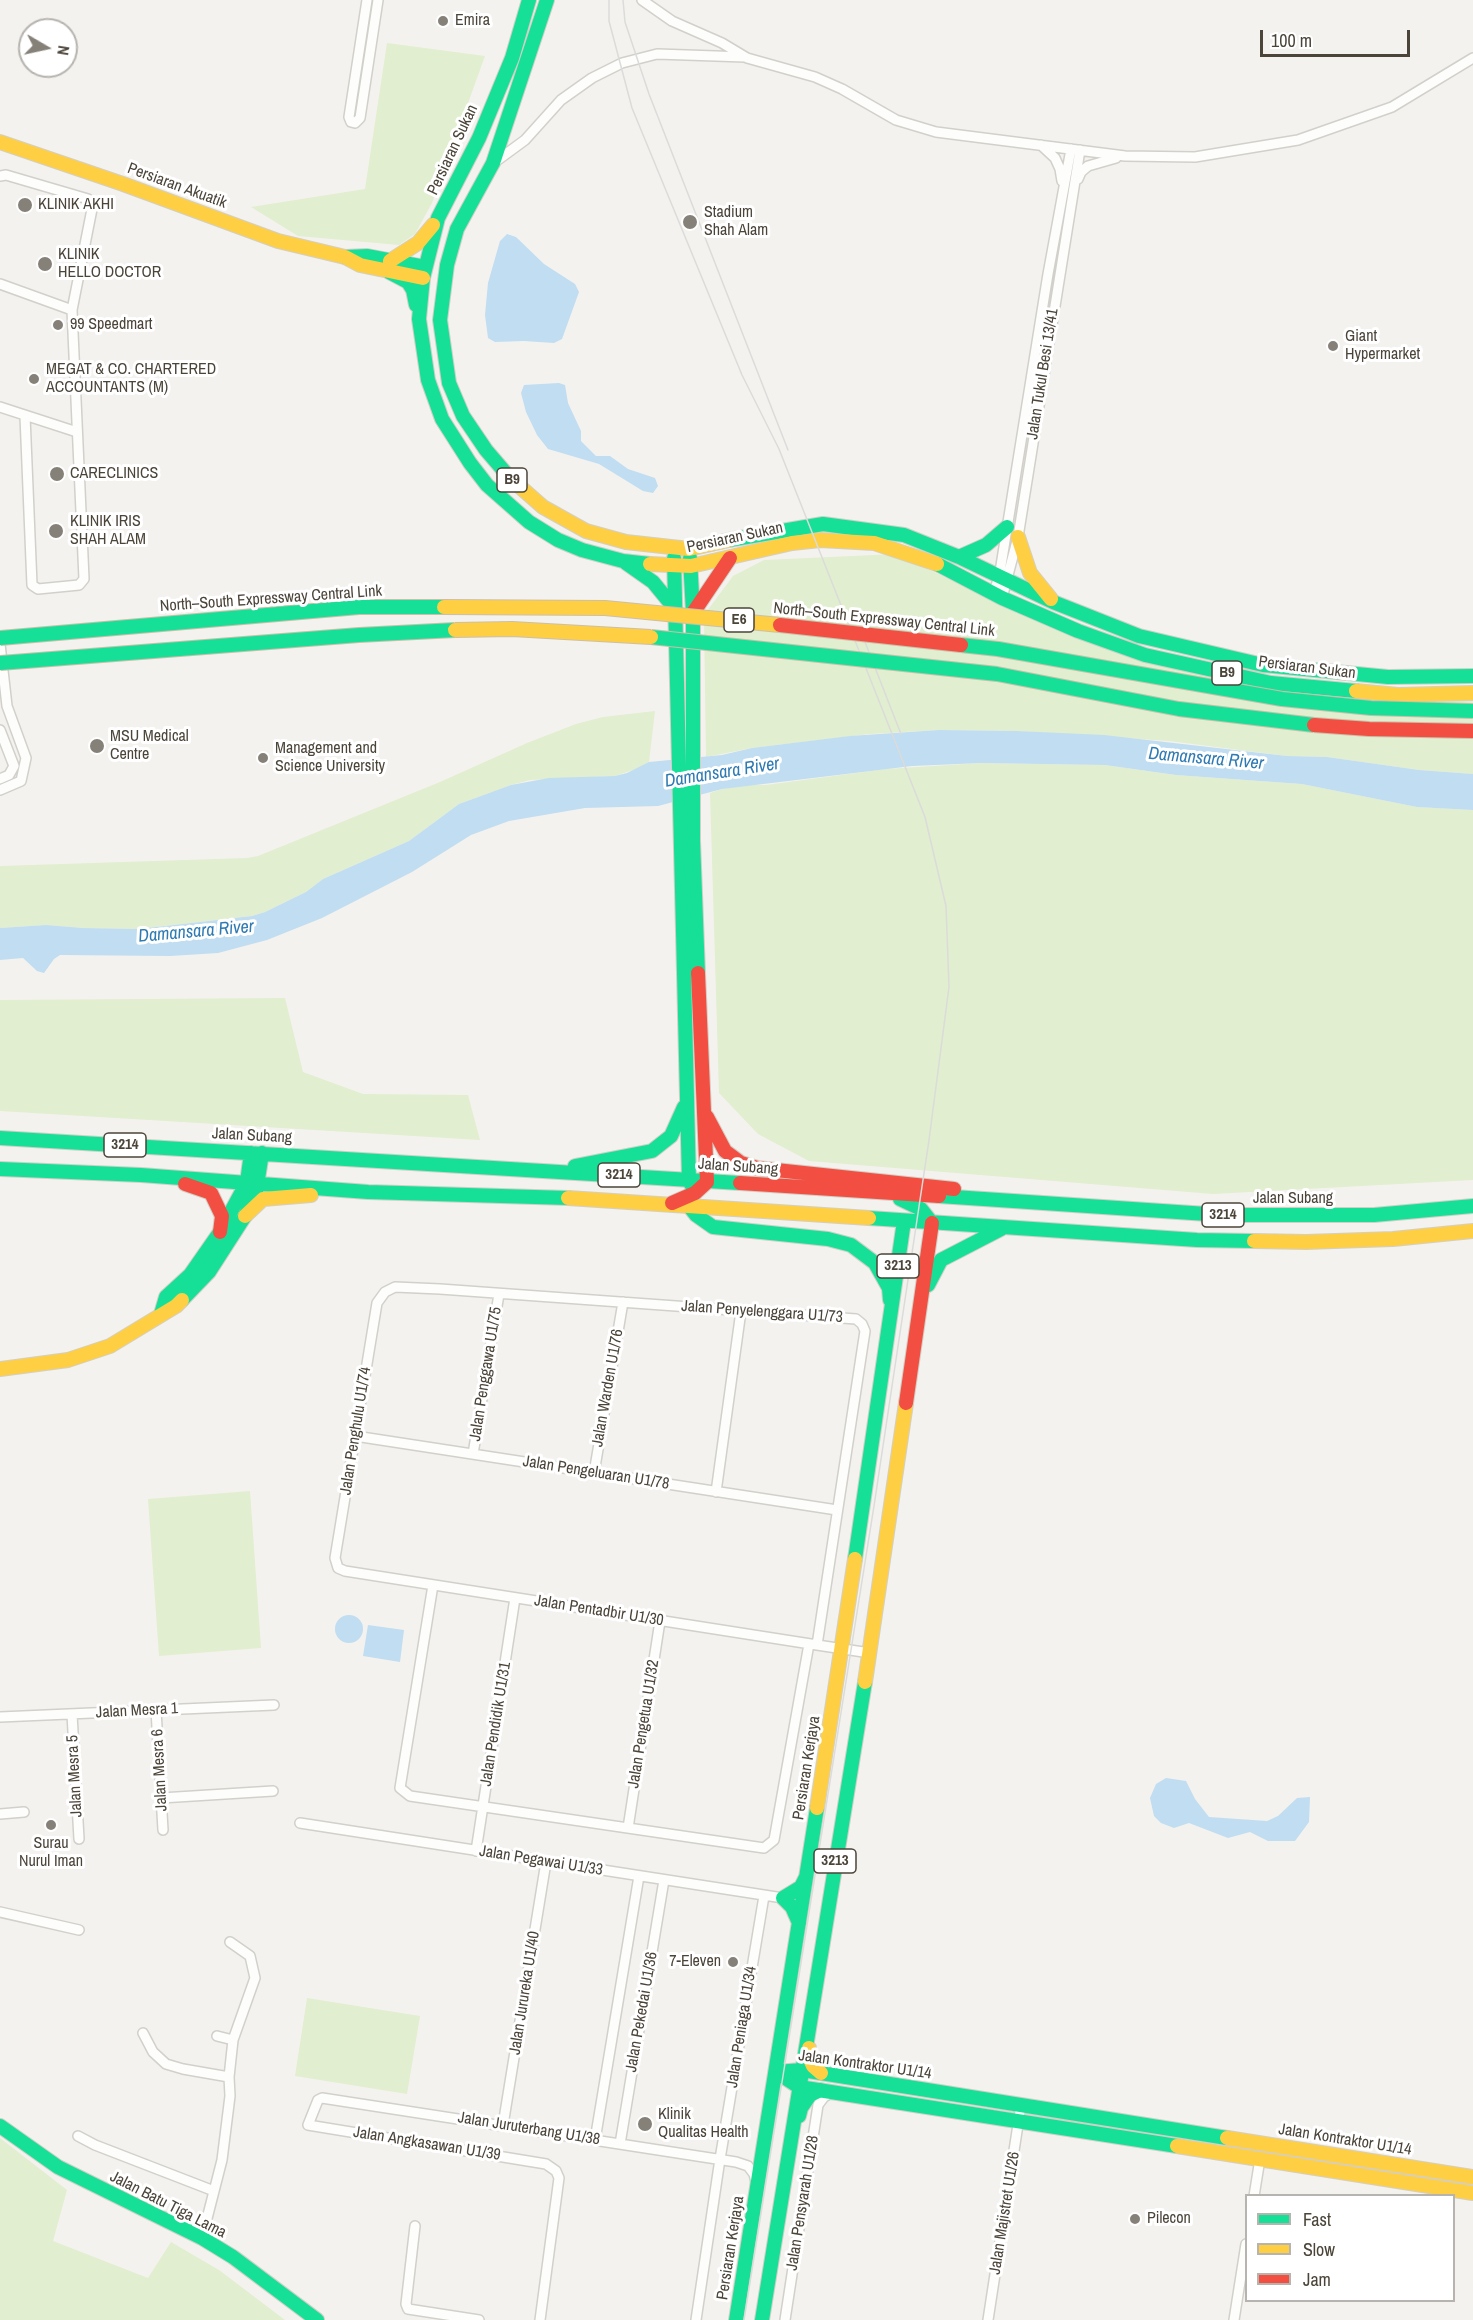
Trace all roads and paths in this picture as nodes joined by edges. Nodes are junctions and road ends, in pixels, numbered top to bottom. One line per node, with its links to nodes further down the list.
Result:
1 (366, 0): 2 (street)
2 (378, 0)
3 (529, 0): 16 (main road, Persiaran Sukan / B9)
4 (547, 0): 12 (main road, Persiaran Sukan / B9)
5 (642, 0): 6 (street)
6 (747, 58): 9 (street); 12 (street)
7 (1473, 58): 11 (street)
8 (1, 144): 18 (main road, Persiaran Akuatik)
9 (1040, 144): 10 (street); 15 (street)
10 (1076, 150): 11 (street); 14 (street, Jalan Tukul Besi 13/41); 15 (street, Jalan Tukul Besi 13/41)
11 (1125, 156): 14 (street)
12 (494, 164): 17 (main road, Persiaran Sukan / B9)
13 (0, 176): 21 (street)
14 (1074, 187): 28 (street, Jalan Tukul Besi 13/41)
15 (1063, 189): 27 (street, Jalan Tukul Besi 13/41)
16 (438, 218): 18 (main road); 19 (main road, Persiaran Sukan / B9)
17 (458, 229): 19 (main road); 23 (main road, Persiaran Sukan / B9)
18 (389, 266): 19 (main road, Persiaran Akuatik); 22 (main road)
19 (427, 273): 22 (main road, Persiaran Sukan / B9); 23 (main road)
20 (0, 284): 21 (street)
21 (72, 310): 26 (street)
22 (419, 319): 32 (main road, Persiaran Sukan / B9)
23 (440, 320): 29 (main road, Persiaran Sukan / B9)
24 (0, 407): 25 (street)
25 (25, 416): 26 (street); 26 (street)
26 (77, 432)
27 (1007, 526): 30 (main road); 35 (street, Jalan Tukul Besi 13/41)
28 (1018, 537): 35 (street, Jalan Tukul Besi 13/41); 37 (main road)
29 (682, 548): 30 (main road, Persiaran Sukan / B9); 33 (main road); 34 (main road)
30 (959, 557): 35 (main road, Persiaran Sukan / B9)
31 (730, 558): 34 (main road, Persiaran Sukan / B9); 36 (main road, Persiaran Sukan / B9); 39 (main road)
32 (623, 561): 33 (main road, Persiaran Sukan / B9); 38 (main road)
33 (674, 566): 34 (main road, Persiaran Sukan / B9); 38 (main road)
34 (691, 567): 39 (main road)
35 (1003, 580): 36 (street, Jalan Tukul Besi 13/41); 37 (main road, Persiaran Sukan / B9)
36 (998, 595): 44 (main road, Persiaran Sukan / B9)
37 (1053, 602): 43 (main road, Persiaran Sukan / B9)
38 (676, 610): 46 (main road)
39 (693, 613): 46 (main road)
40 (0, 638): 45 (main road, North–South Expressway Central Link / E6, bridge)
41 (0, 644): 50 (street)
42 (0, 663): 48 (main road, E6, bridge)
43 (1473, 676)
44 (1473, 693)
45 (1473, 711)
46 (685, 726): 51 (main road)
47 (0, 729): 49 (street)
48 (1473, 731)
49 (0, 779)
50 (0, 790)
51 (687, 840): 52 (main road); 53 (main road)
52 (687, 1098): 57 (main road); 62 (main road)
53 (705, 1112): 60 (main road); 65 (main road)
54 (0, 1138): 55 (main road, Jalan Subang / 3214)
55 (256, 1153): 57 (main road, Jalan Subang / 3214); 59 (main road)
56 (0, 1169): 58 (main road, 3214)
57 (548, 1170): 62 (main road, Jalan Subang / 3214)
58 (141, 1175): 59 (main road, 3214); 73 (main road)
59 (253, 1182): 61 (main road, 3214); 68 (main road); 73 (main road)
60 (706, 1182): 62 (main road); 63 (main road, Jalan Subang / 3214)
61 (368, 1192): 62 (main road, 3214); 68 (main road)
62 (691, 1193): 69 (main road, 3214); 79 (main road)
63 (881, 1193): 64 (main road, Jalan Subang / 3214); 67 (main road)
64 (953, 1198): 65 (main road, Jalan Subang / 3214); 67 (main road)
65 (984, 1200): 66 (main road, Jalan Subang / 3214)
66 (1473, 1206)
67 (921, 1209): 69 (main road); 70 (main road)
68 (244, 1216): 80 (main road)
69 (904, 1221): 70 (main road, 3214); 79 (main road, Persiaran Kerjaya / 3213)
70 (932, 1223): 71 (main road, 3214); 76 (main road, 3213)
71 (1005, 1228): 72 (main road, 3214); 76 (main road)
72 (1473, 1231)
73 (220, 1232): 80 (main road)
74 (499, 1294): 75 (street, Jalan Penyelenggara U1/73); 77 (street, Jalan Penyelenggara U1/73); 83 (street, Jalan Penggawa U1/75)
75 (622, 1302): 78 (street, Jalan Penyelenggara U1/73); 84 (street, Jalan Warden U1/76)
76 (921, 1302): 93 (main road, 3213)
77 (377, 1304): 82 (street, Jalan Penghulu U1/74)
78 (741, 1311): 85 (street); 86 (street, Jalan Penyelenggara U1/73)
79 (891, 1311): 92 (main road, Persiaran Kerjaya / 3213)
80 (161, 1314): 81 (main road)
81 (0, 1369)
82 (355, 1436): 83 (street, Jalan Pengeluaran U1/78); 87 (street, Jalan Penghulu U1/74)
83 (473, 1454): 84 (street, Jalan Pengeluaran U1/78)
84 (594, 1473): 85 (street, Jalan Pengeluaran U1/78)
85 (716, 1491): 86 (street, Jalan Pengeluaran U1/78)
86 (837, 1510): 91 (street, Jalan Penyelenggara U1/73)
87 (335, 1558): 88 (street, Jalan Pentadbir U1/30)
88 (433, 1585): 89 (street, Jalan Pentadbir U1/30); 100 (street)
89 (515, 1598): 90 (street, Jalan Pentadbir U1/30); 100 (street, Jalan Pendidik U1/31)
90 (660, 1621): 91 (street, Jalan Pentadbir U1/30); 104 (street, Jalan Pengetua U1/32)
91 (813, 1645): 92 (street, Jalan Pentadbir U1/30); 104 (street)
92 (842, 1649): 93 (street, Jalan Pentadbir U1/30); 110 (main road, Persiaran Kerjaya / 3213)
93 (870, 1653): 118 (main road, 3213)
94 (274, 1705): 95 (street, Jalan Mesra 1)
95 (156, 1710): 96 (street, Jalan Mesra 1); 99 (street, Jalan Mesra 6)
96 (72, 1714): 97 (street, Jalan Mesra 1); 106 (street, Jalan Mesra 5)
97 (0, 1717)
98 (273, 1791): 99 (street)
99 (161, 1798): 105 (street, Jalan Mesra 6)
100 (483, 1807): 104 (street); 107 (street, Jalan Pendidik U1/31)
101 (24, 1812): 102 (street)
102 (0, 1814)
103 (300, 1823): 107 (street, Jalan Pegawai U1/33)
104 (628, 1828)
105 (163, 1830)
106 (79, 1839)
107 (476, 1851): 108 (street, Jalan Pegawai U1/33)
108 (546, 1862): 109 (street, Jalan Pegawai U1/33); 131 (street, Jalan Jurureka U1/40)
109 (639, 1876): 111 (street, Jalan Pegawai U1/33); 135 (street)
110 (806, 1877): 113 (main road); 115 (main road, Persiaran Kerjaya / 3213)
111 (664, 1880): 112 (street, Jalan Pegawai U1/33); 136 (street, Jalan Pekedai U1/36)
112 (764, 1896): 113 (street, Jalan Pegawai U1/33); 138 (street, Jalan Peniaga U1/34)
113 (783, 1898): 115 (main road)
114 (0, 1912): 116 (street)
115 (799, 1924): 123 (main road, Persiaran Kerjaya / 3213)
116 (79, 1930)
117 (230, 1942): 121 (street)
118 (814, 1995): 122 (main road, 3213); 124 (main road)
119 (142, 2033): 125 (street)
120 (217, 2036): 121 (street)
121 (233, 2040): 125 (street)
122 (802, 2070): 123 (main road, Jalan Kontraktor U1/14); 124 (main road, Jalan Kontraktor U1/14); 126 (main road, 3213)
123 (776, 2072): 126 (main road, Jalan Kontraktor U1/14); 133 (main road, Persiaran Kerjaya / 3213)
124 (821, 2073): 129 (main road, Jalan Kontraktor U1/14)
125 (229, 2077): 142 (street)
126 (799, 2087): 127 (main road, Jalan Kontraktor U1/14); 141 (main road, 3213)
127 (827, 2091): 130 (main road, Jalan Kontraktor U1/14); 141 (main road); 155 (street, Jalan Pensyarah U1/28)
128 (322, 2098): 131 (street, Jalan Juruterbang U1/38); 151 (street, Jalan Angkasawan U1/39)
129 (1021, 2105): 130 (street, Jalan Majistret U1/26); 140 (main road, Jalan Kontraktor U1/14)
130 (1019, 2121): 137 (main road, Jalan Kontraktor U1/14); 156 (street, Jalan Majistret U1/26)
131 (503, 2125): 135 (street, Jalan Juruterbang U1/38)
132 (0, 2126): 147 (main road, Jalan Batu Tiga Lama)
133 (767, 2126): 139 (street); 145 (main road, Persiaran Kerjaya / 3213)
134 (78, 2136): 142 (street)
135 (595, 2140): 136 (street, Jalan Juruterbang U1/38)
136 (620, 2144): 138 (street, Jalan Juruterbang U1/38)
137 (1260, 2159): 143 (main road, Jalan Kontraktor U1/14); 144 (street)
138 (720, 2160): 139 (street, Jalan Juruterbang U1/38); 152 (street, Jalan Peniaga U1/34)
139 (736, 2162): 145 (street)
140 (1473, 2177)
141 (784, 2180): 154 (main road, 3213)
142 (214, 2191): 147 (street)
143 (1473, 2193)
144 (1254, 2194)
145 (753, 2221): 153 (main road, Persiaran Kerjaya / 3213)
146 (415, 2226): 150 (street)
147 (202, 2238): 149 (main road, Jalan Batu Tiga Lama)
148 (1245, 2250): 157 (street)
149 (317, 2320)
150 (479, 2320)
151 (540, 2320)
152 (696, 2320)
153 (736, 2320)
154 (762, 2320)
155 (785, 2320)
156 (988, 2320)
157 (1234, 2320)

